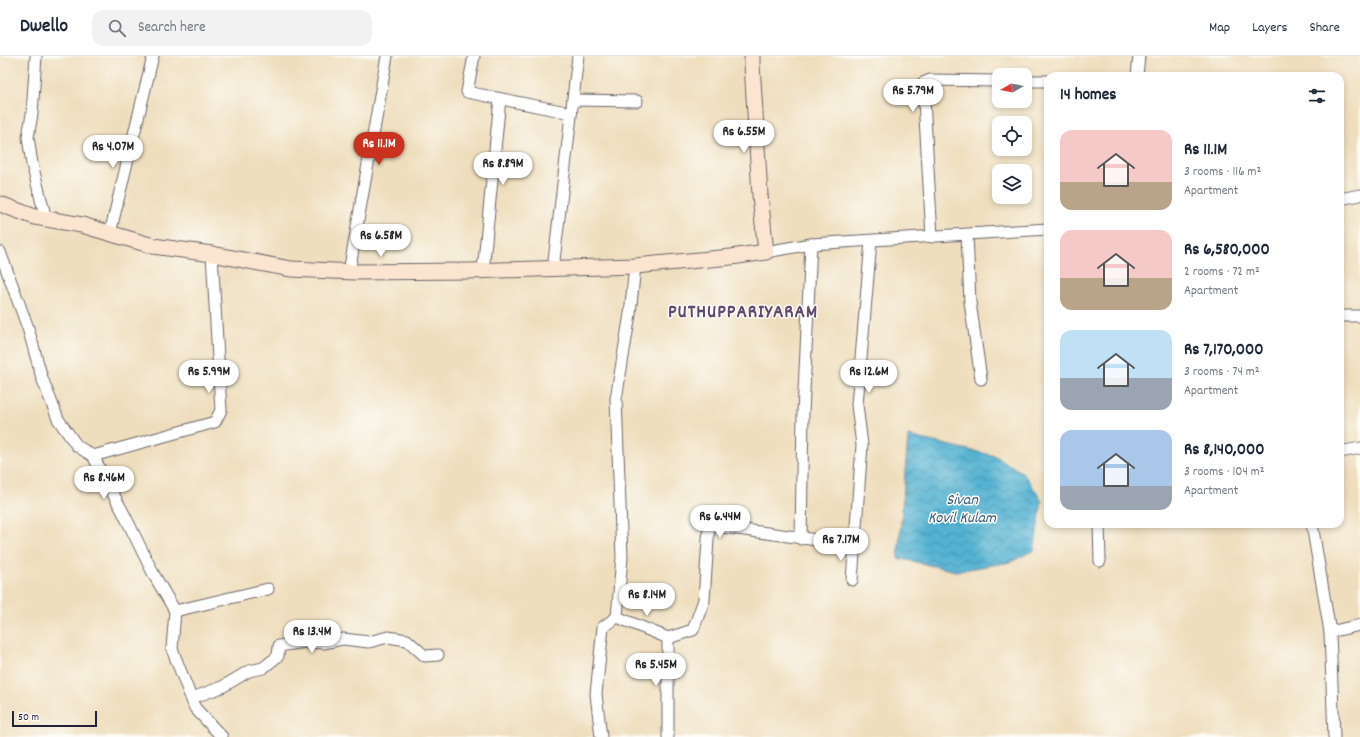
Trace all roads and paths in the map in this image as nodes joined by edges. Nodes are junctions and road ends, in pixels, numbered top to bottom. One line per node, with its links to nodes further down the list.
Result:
1 (36, 56): 19 (street)
2 (153, 56): 21 (street)
3 (387, 56): 32 (street)
4 (474, 56): 12 (street)
5 (578, 56): 13 (street)
6 (752, 56): 27 (street)
7 (1139, 56): 8 (street)
8 (1137, 72)
9 (992, 81): 23 (street)
10 (1032, 81): 11 (street)
11 (1044, 81)
12 (500, 99): 15 (street); 31 (street)
13 (573, 100): 14 (street); 15 (street)
14 (637, 101)
15 (571, 113): 30 (street)
16 (1360, 195): 17 (street)
17 (1344, 198)
18 (0, 204): 19 (street)
19 (46, 219): 21 (street)
20 (1044, 229): 22 (street)
21 (110, 233): 28 (street)
22 (967, 235): 23 (street); 35 (street)
23 (932, 237): 24 (street)
24 (871, 241): 25 (street); 42 (street)
25 (812, 244): 27 (street); 41 (street)
26 (0, 252): 38 (street)
27 (766, 252): 29 (street)
28 (212, 254): 32 (street); 38 (street)
29 (635, 266): 30 (street); 47 (street)
30 (553, 269): 31 (street)
31 (483, 271): 32 (street)
32 (349, 272)
33 (1344, 316): 34 (street)
34 (1360, 316)
35 (981, 379)
36 (1360, 448): 37 (street)
37 (1344, 451)
38 (93, 456): 46 (street)
39 (1100, 528): 43 (street)
40 (1313, 528): 49 (street)
41 (801, 539): 42 (street); 50 (street)
42 (854, 545): 44 (street)
43 (1100, 561)
44 (852, 580)
45 (268, 589): 46 (street)
46 (175, 612): 52 (street)
47 (617, 616): 50 (street); 54 (street)
48 (1360, 625): 49 (street)
49 (1330, 632): 56 (street)
50 (668, 638): 55 (street)
51 (438, 655): 52 (street)
52 (192, 698): 53 (street)
53 (222, 737)
54 (601, 737)
55 (668, 737)
56 (1334, 737)

